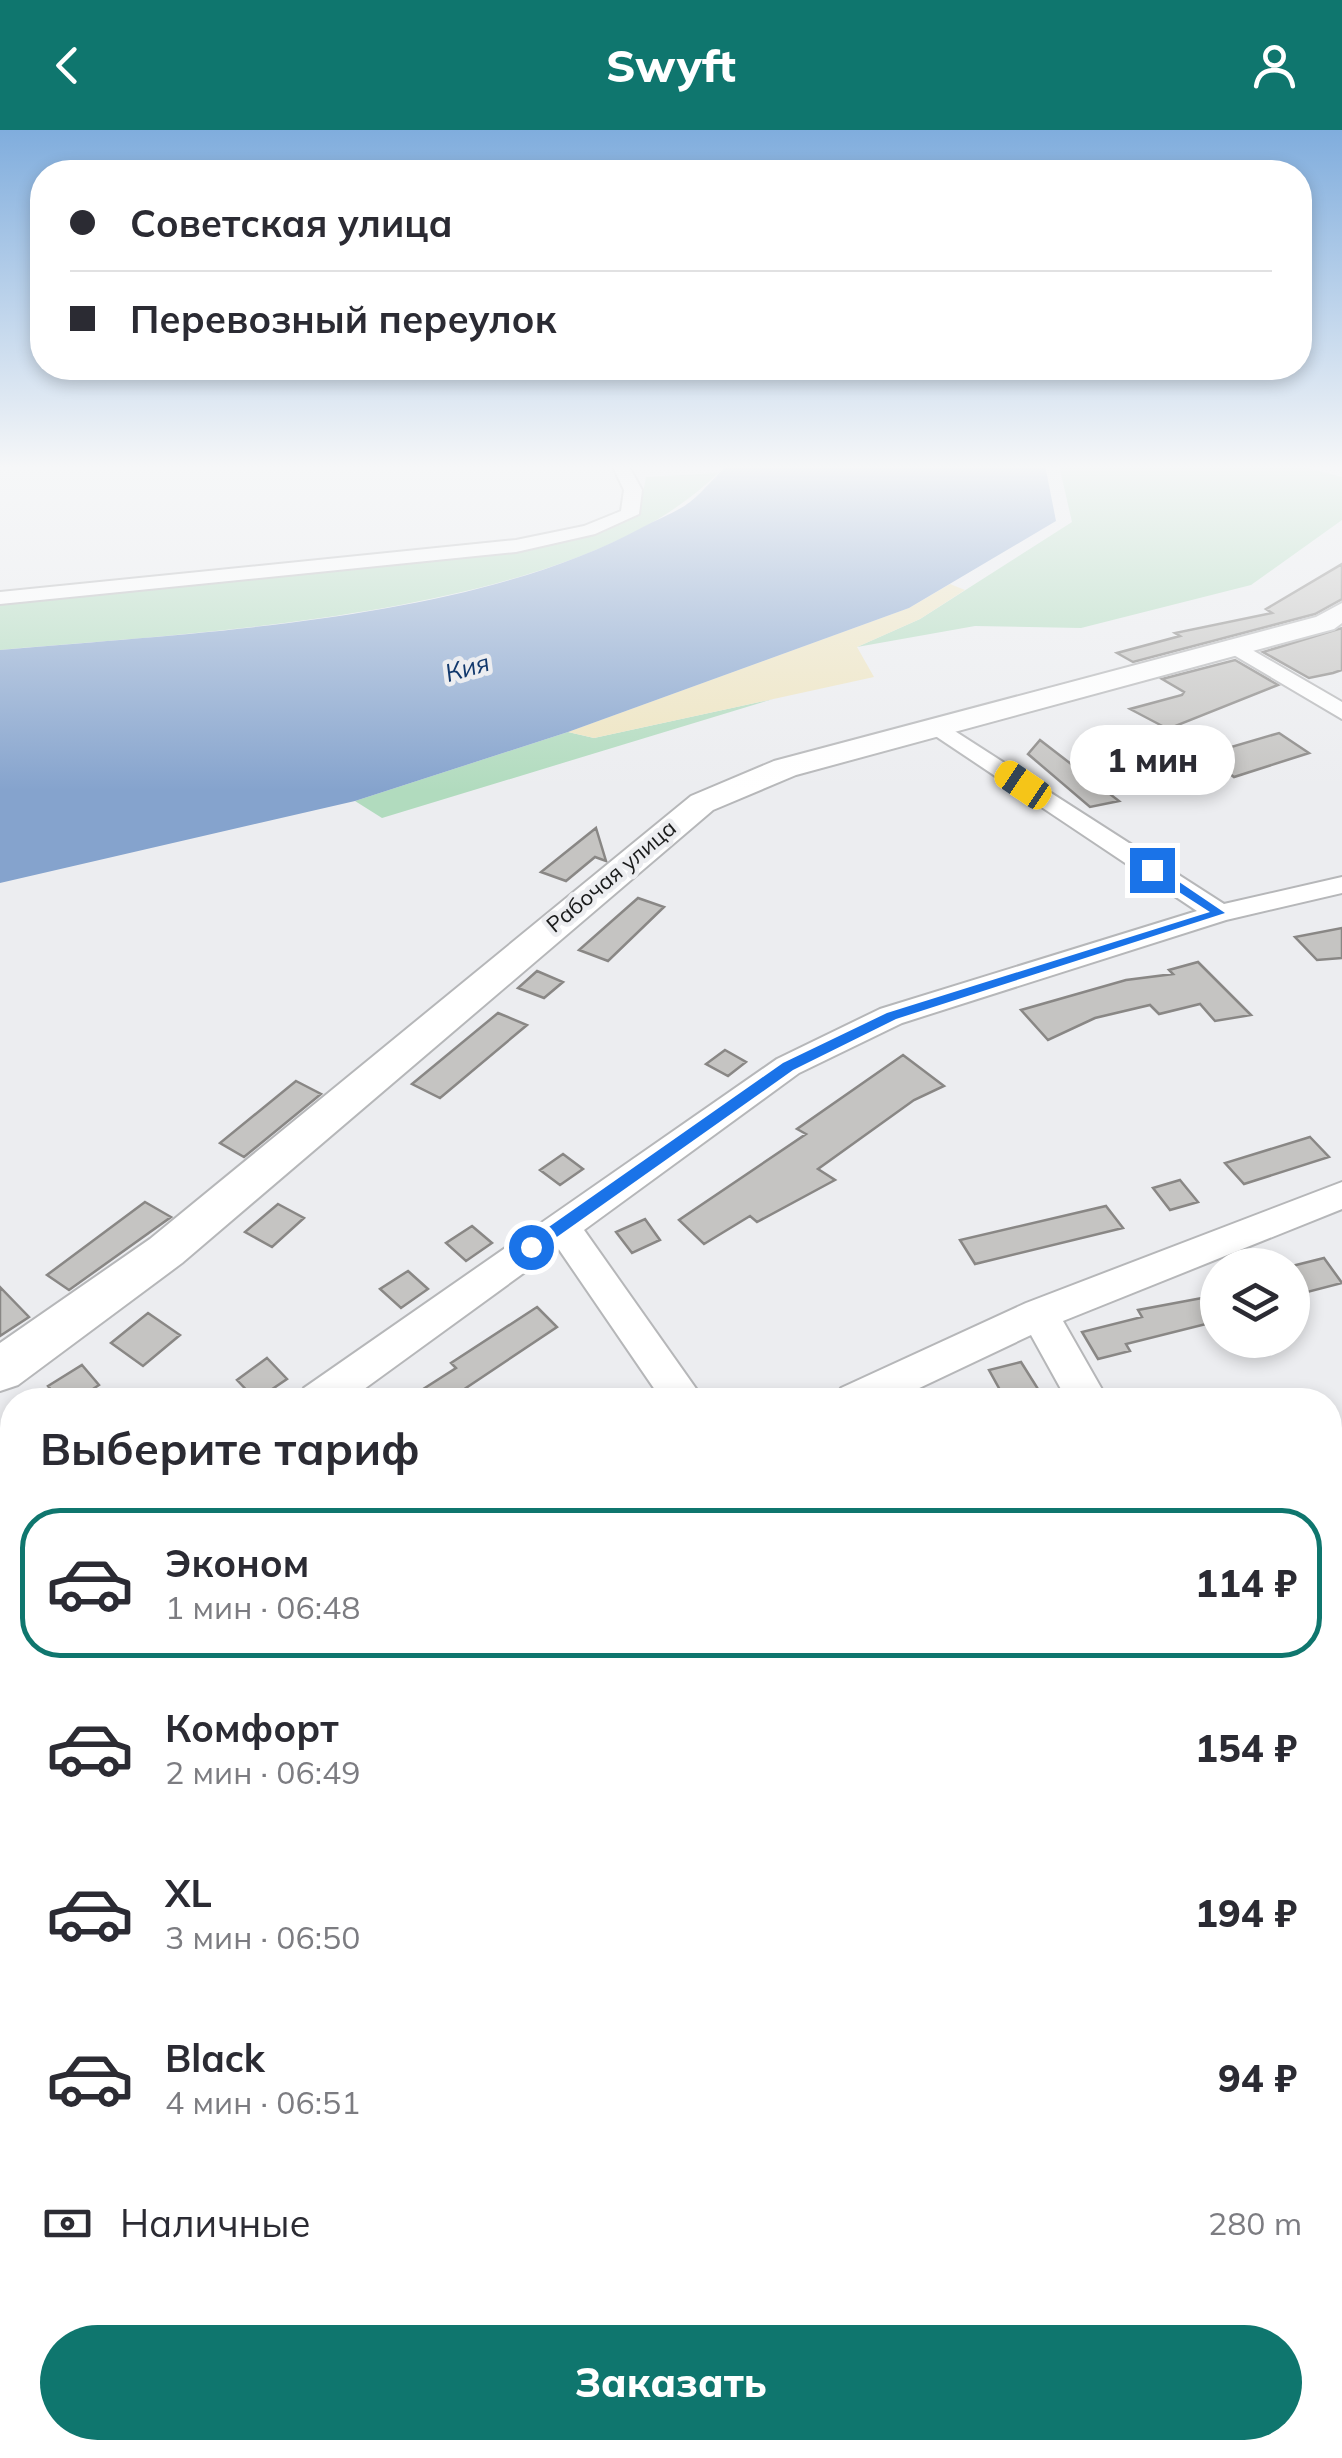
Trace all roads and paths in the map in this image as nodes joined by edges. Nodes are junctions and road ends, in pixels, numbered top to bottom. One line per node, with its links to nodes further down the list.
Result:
1 (242, 574): 2 (street)
2 (0, 598)
3 (1342, 611): 4 (main road, Рабочая улица)
4 (1234, 646): 5 (street); 6 (main road, Рабочая улица)
5 (1342, 712)
6 (936, 726): 8 (street); 12 (main road, Рабочая улица)
7 (1342, 885): 8 (street)
8 (1219, 913): 10 (street)
9 (1342, 1195): 11 (street)
10 (561, 1225): 13 (street); 14 (street)
11 (1038, 1314): 15 (street); 16 (street)
12 (0, 1370)
13 (335, 1388)
14 (676, 1388)
15 (880, 1388)
16 (1081, 1388)

